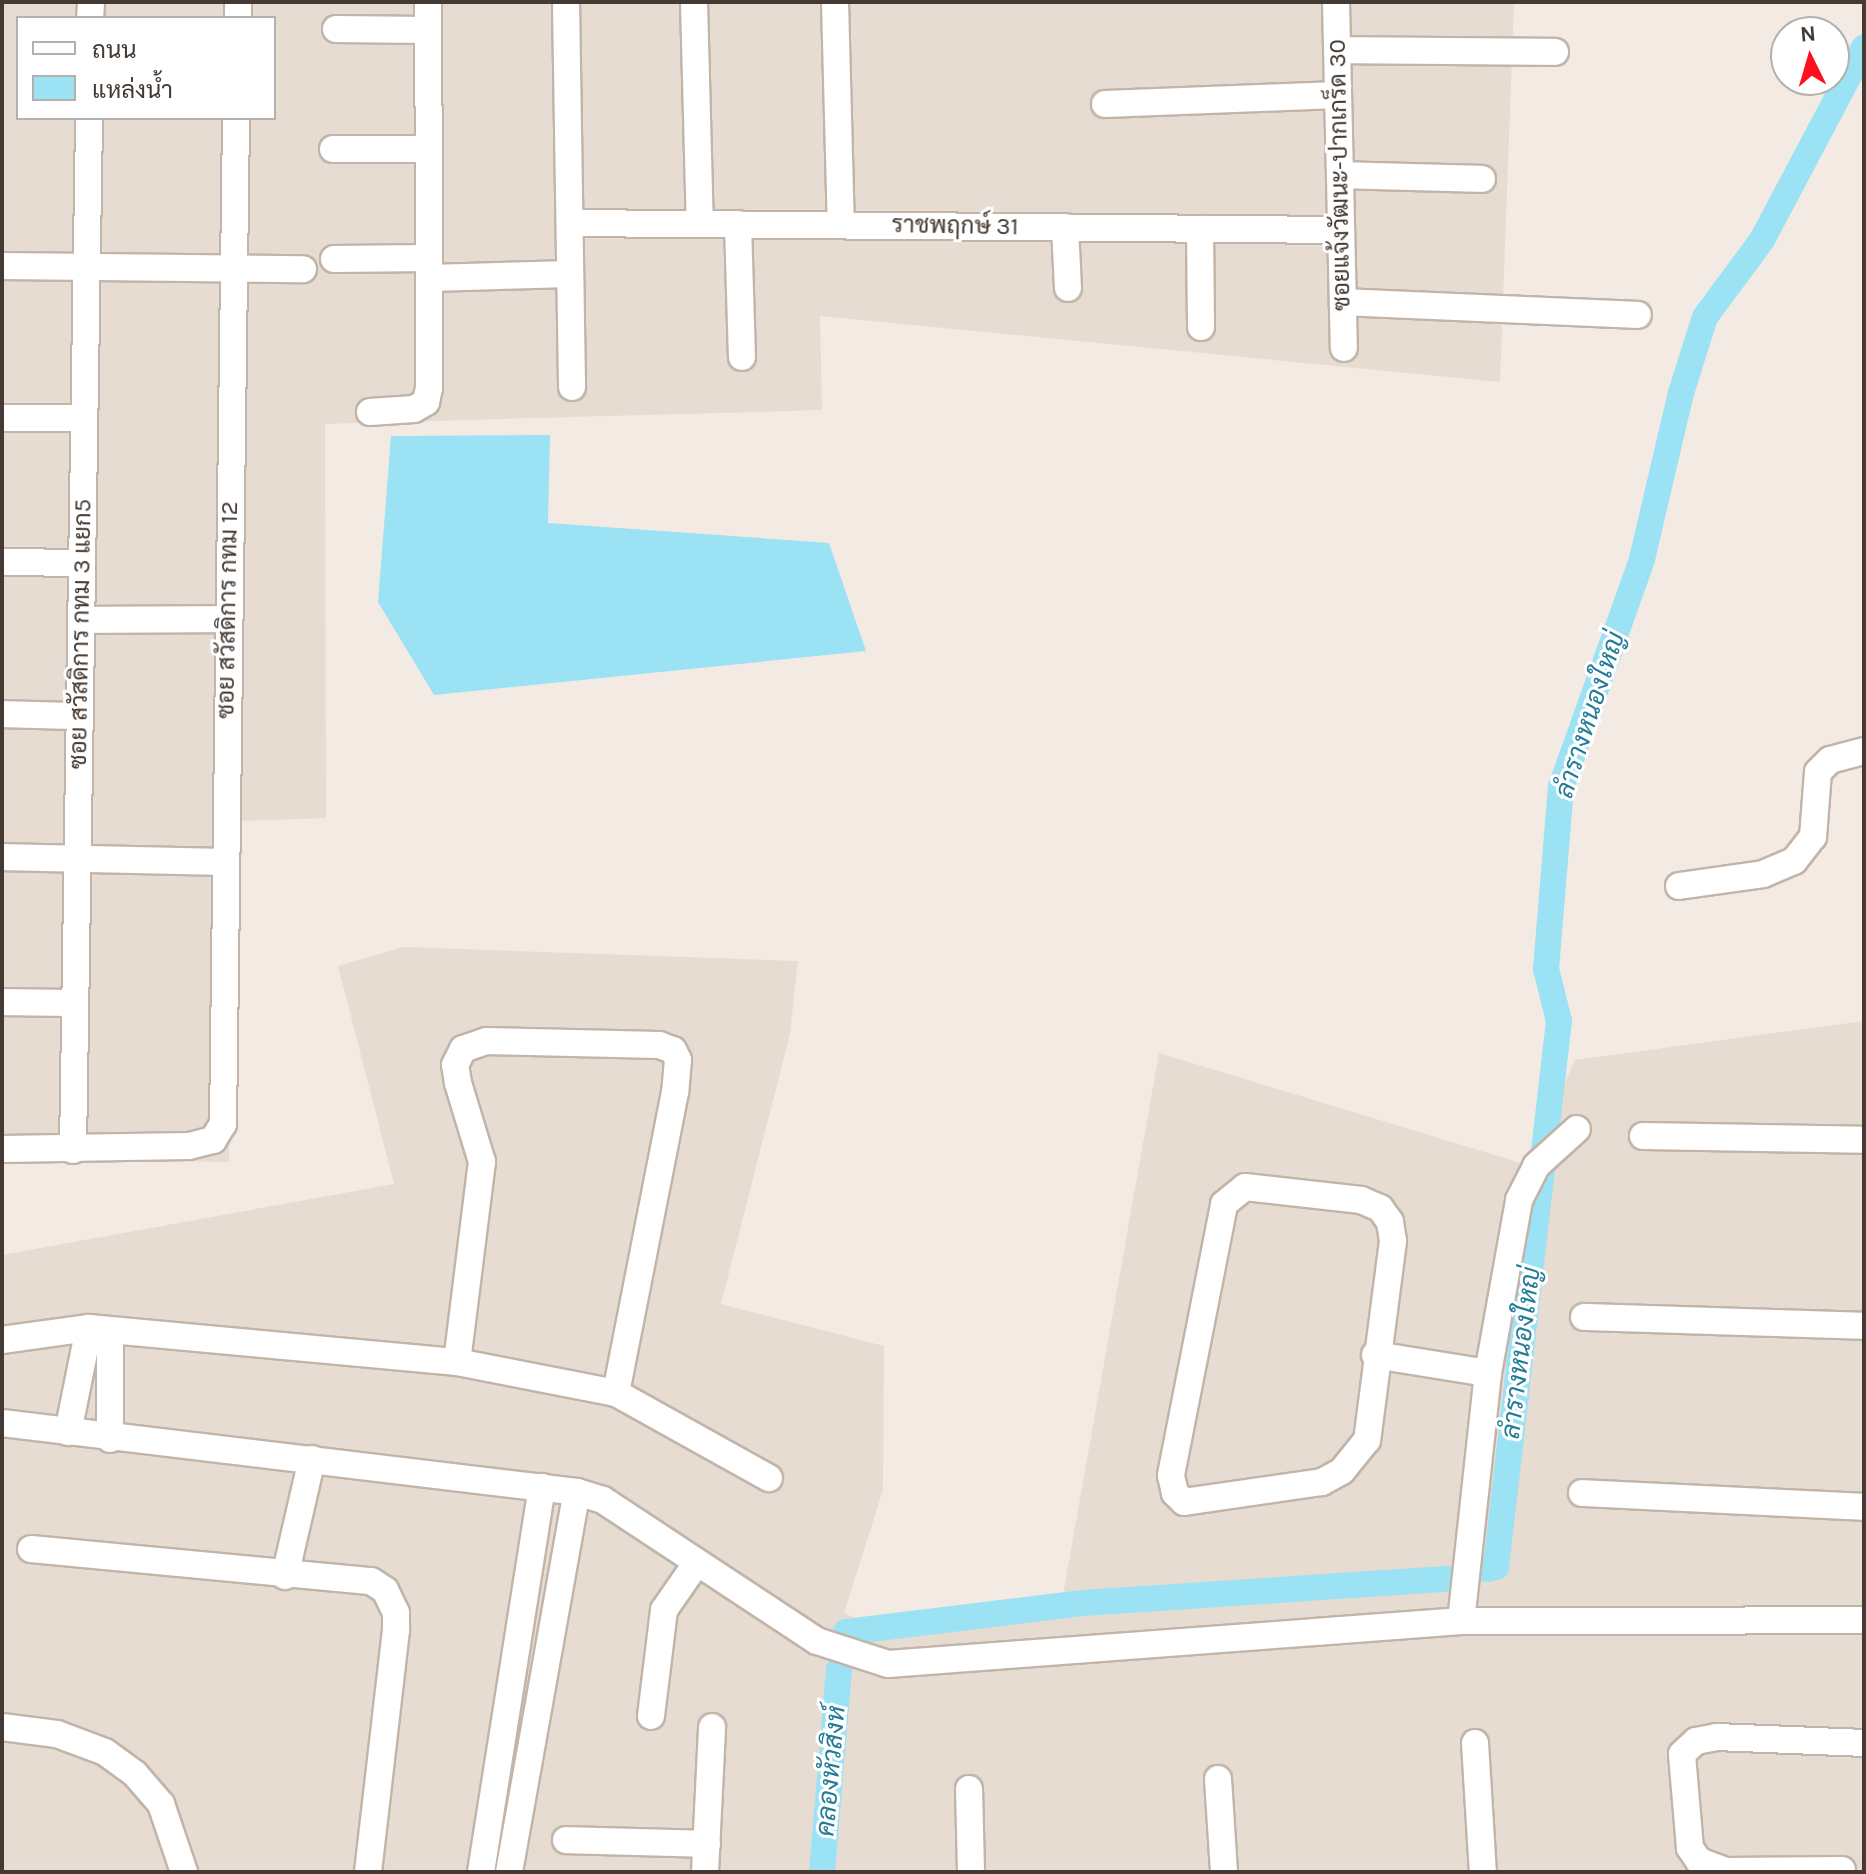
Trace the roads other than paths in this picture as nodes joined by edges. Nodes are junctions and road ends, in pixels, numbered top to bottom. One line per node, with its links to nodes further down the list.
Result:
1 (428, 2): 7 (street)
2 (566, 2): 18 (street)
3 (694, 2): 19 (street)
4 (835, 2): 21 (street)
5 (1336, 2): 8 (street, ซอยแจ้งวัฒนะ-ปากเกร็ด 30)
6 (336, 29): 7 (street)
7 (428, 30): 15 (street)
8 (1337, 50): 9 (street); 10 (street, ซอยแจ้งวัฒนะ-ปากเกร็ด 30)
9 (1555, 52)
10 (1338, 95): 11 (street); 16 (street, ซอยแจ้งวัฒนะ-ปากเกร็ด 30)
11 (1105, 104)
12 (89, 120): 27 (street, ซอย สวัสดิการ กทม 3 แยก5)
13 (236, 120): 28 (street, ซอย สวัสดิการ กทม 12)
14 (333, 149): 15 (street)
15 (429, 149): 29 (street)
16 (1340, 175): 17 (street); 24 (street, ซอยแจ้งวัฒนะ-ปากเกร็ด 30)
17 (1482, 179)
18 (570, 223): 19 (street, ราชพฤกษ์ 31); 31 (street)
19 (700, 224): 20 (street, ราชพฤกษ์ 31)
20 (738, 224): 21 (street, ราชพฤกษ์ 31); 37 (street)
21 (841, 225): 22 (street, ราชพฤกษ์ 31)
22 (1065, 227): 23 (street, ราชพฤกษ์ 31); 32 (street)
23 (1200, 229): 24 (street, ราชพฤกษ์ 31); 35 (street)
24 (1341, 230): 33 (street, ซอยแจ้งวัฒนะ-ปากเกร็ด 30)
25 (334, 259): 29 (street)
26 (2, 266): 27 (street)
27 (87, 266): 28 (street); 41 (street, ซอย สวัสดิการ กทม 3 แยก5)
28 (234, 268): 30 (street); 44 (street, ซอย สวัสดิการ กทม 12)
29 (429, 268): 31 (street); 39 (street)
30 (303, 269)
31 (570, 274): 38 (street)
32 (1068, 288)
33 (1343, 302): 34 (street); 36 (street, ซอยแจ้งวัฒนะ-ปากเกร็ด 30)
34 (1638, 315)
35 (1201, 327)
36 (1344, 348)
37 (742, 357)
38 (572, 387)
39 (370, 412)
40 (2, 418): 41 (street)
41 (84, 418): 43 (street, ซอย สวัสดิการ กทม 3 แยก5)
42 (2, 562): 43 (street)
43 (82, 563): 45 (street, ซอย สวัสดิการ กทม 3 แยก5)
44 (228, 619): 45 (street); 51 (street, ซอย สวัสดิการ กทม 12)
45 (82, 620): 47 (street, ซอย สวัสดิการ กทม 3 แยก5)
46 (2, 714): 47 (street)
47 (80, 716): 50 (street, ซอย สวัสดิการ กทม 3 แยก5)
48 (1864, 751): 52 (street)
49 (2, 857): 50 (street)
50 (77, 858): 51 (street); 54 (street, ซอย สวัสดิการ กทม 3 แยก5)
51 (224, 862): 59 (street, ซอย สวัสดิการ กทม 12)
52 (1679, 886)
53 (2, 1002): 54 (street)
54 (75, 1003): 59 (street, ซอย สวัสดิการ กทม 3 แยก5)
55 (1569, 1135): 66 (street)
56 (1643, 1136): 57 (street)
57 (1864, 1140)
58 (2, 1149): 59 (street)
59 (73, 1150)
60 (1584, 1317): 61 (street)
61 (1864, 1326)
62 (99, 1329): 63 (street); 65 (street); 69 (street); 70 (street)
63 (2, 1340)
64 (1375, 1355): 64 (street); 66 (street)
65 (457, 1362): 67 (street); 67 (street)
66 (1488, 1373): 81 (street)
67 (616, 1393): 72 (street)
68 (2, 1423): 69 (street)
69 (68, 1432): 70 (street)
70 (110, 1439): 71 (street)
71 (312, 1459): 73 (street); 79 (street)
72 (769, 1478)
73 (542, 1487): 74 (street); 94 (street)
74 (577, 1492): 78 (street); 95 (street)
75 (1582, 1493): 76 (street)
76 (1864, 1507)
77 (31, 1549): 79 (street)
78 (696, 1564): 81 (street); 82 (street)
79 (285, 1576): 93 (street)
80 (1864, 1620): 81 (street)
81 (1461, 1621)
82 (651, 1716)
83 (2, 1727): 92 (street)
84 (712, 1727): 90 (street)
85 (1475, 1743): 99 (street)
86 (1864, 1743): 91 (street)
87 (1218, 1779): 98 (street)
88 (969, 1789): 97 (street)
89 (566, 1840): 90 (street)
90 (707, 1844): 96 (street)
91 (1842, 1870)
92 (184, 1872)
93 (368, 1872)
94 (481, 1872)
95 (509, 1872)
96 (705, 1872)
97 (971, 1872)
98 (1224, 1872)
99 (1483, 1872)

